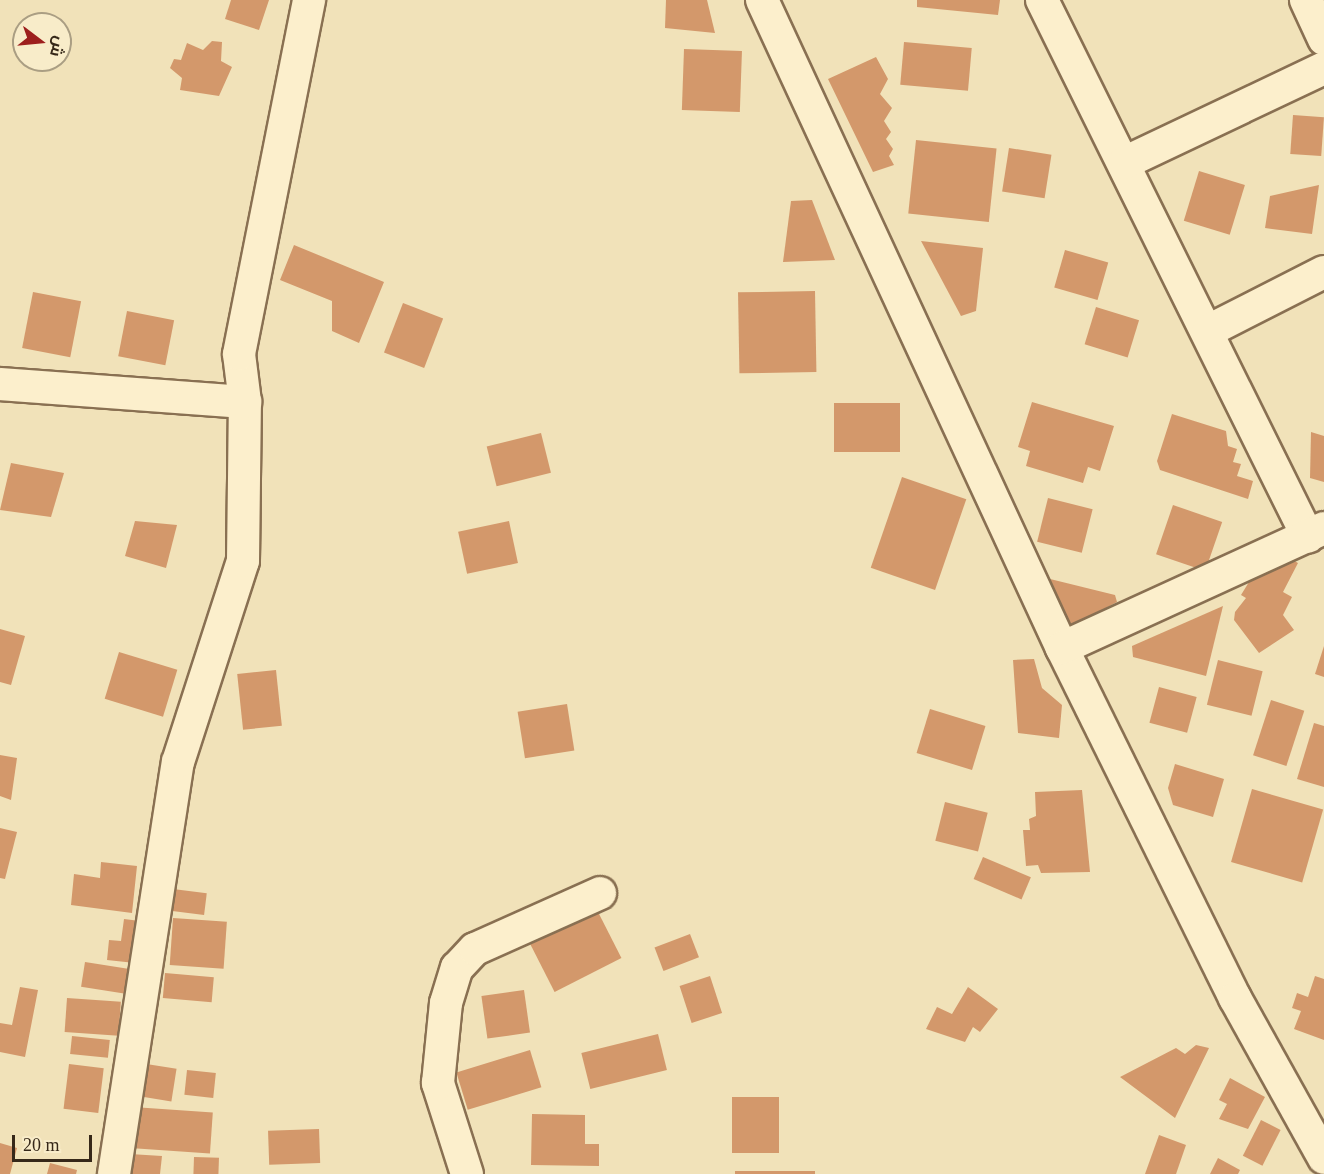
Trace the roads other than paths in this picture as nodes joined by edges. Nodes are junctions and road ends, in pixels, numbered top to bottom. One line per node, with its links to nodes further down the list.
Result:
1 (309, 0): 11 (street)
2 (762, 0): 13 (street)
3 (1042, 0): 7 (street)
4 (1306, 0): 5 (street)
5 (1324, 39)
6 (1324, 68): 7 (street)
7 (1124, 163): 9 (street)
8 (1324, 272): 9 (street)
9 (1208, 331): 12 (street)
10 (0, 384): 11 (street)
11 (245, 402): 16 (street)
12 (1316, 532): 13 (street)
13 (1062, 648): 15 (street)
14 (600, 893): 17 (street)
15 (1324, 1158)
16 (114, 1174)
17 (467, 1174)

